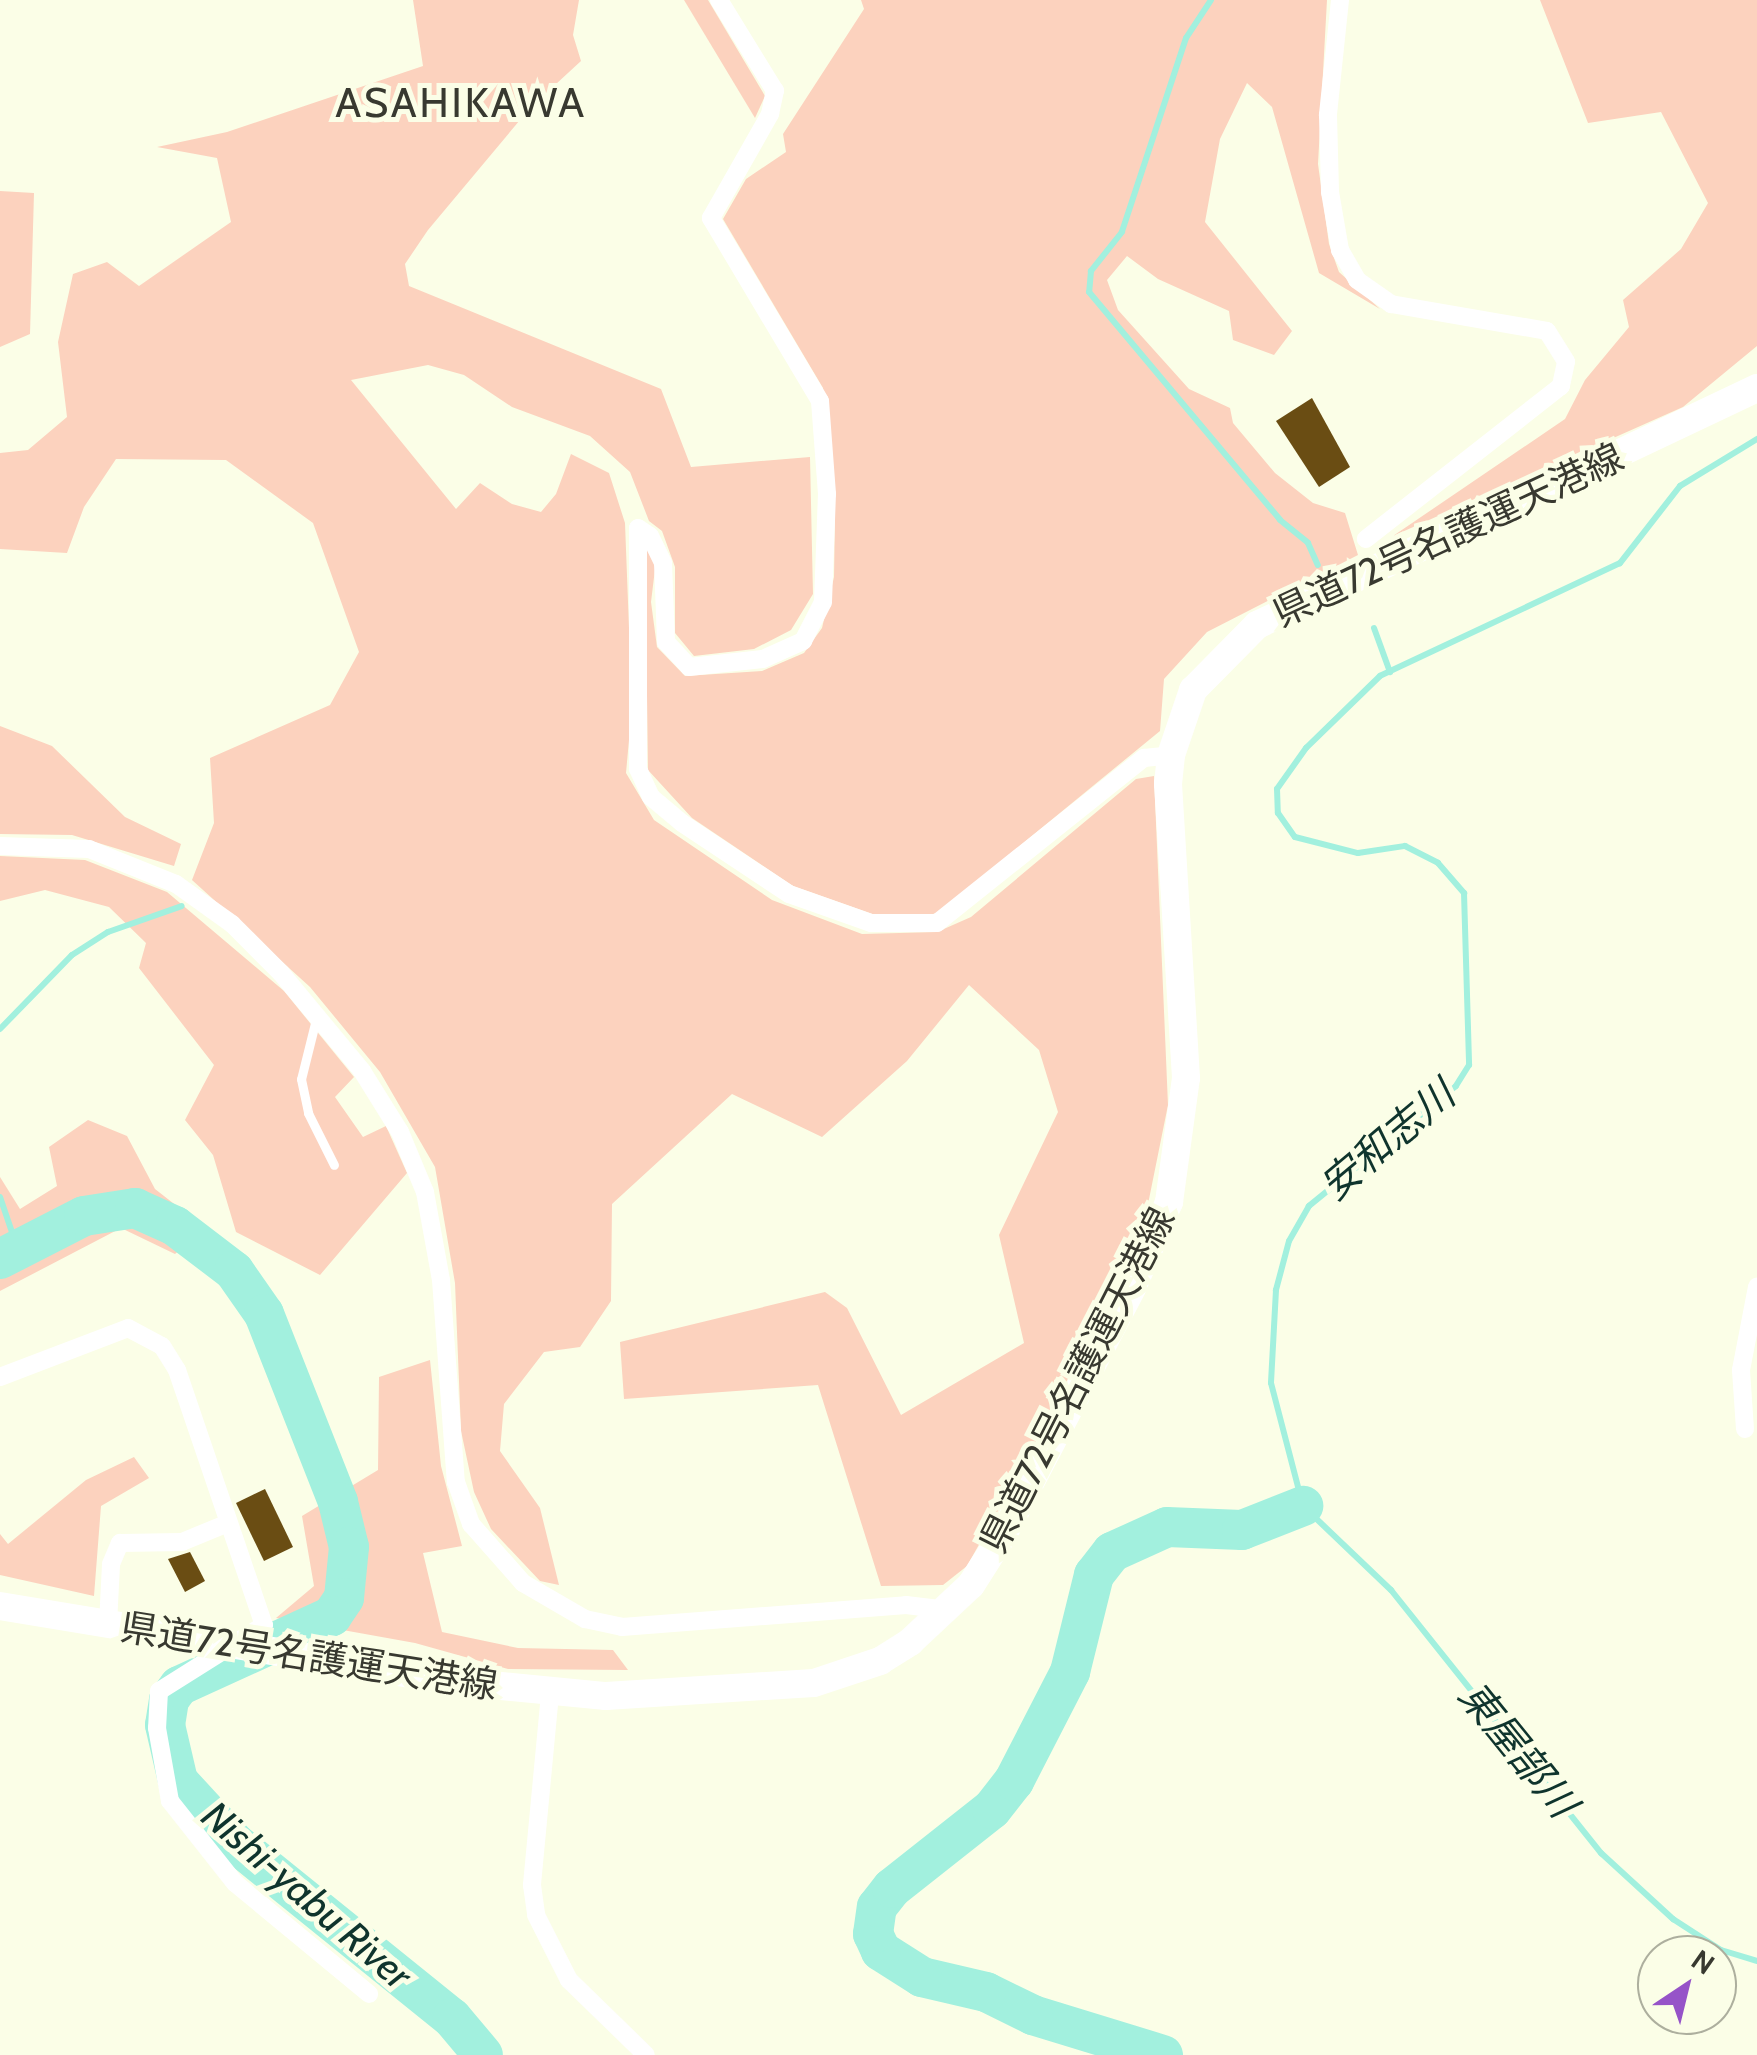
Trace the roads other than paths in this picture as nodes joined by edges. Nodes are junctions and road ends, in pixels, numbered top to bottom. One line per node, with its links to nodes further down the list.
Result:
1 (718, 0): 5 (street)
2 (1340, 0): 4 (street)
3 (1757, 388): 5 (main road, 県道72号名護運天港線)
4 (1366, 539)
5 (1170, 755): 14 (main road, 県道72号名護運天港線)
6 (0, 846): 7 (street)
7 (317, 1012): 8 (lane); 14 (street)
8 (334, 1165)
9 (1757, 1287): 11 (street)
10 (0, 1377): 12 (street)
11 (1745, 1428)
12 (228, 1523): 15 (street); 17 (street)
13 (0, 1606): 15 (main road, 県道72号名護運天港線)
14 (948, 1610): 16 (main road, 県道72号名護運天港線)
15 (108, 1624): 16 (main road, 県道72号名護運天港線)
16 (550, 1694): 18 (street)
17 (369, 1994)
18 (646, 2055)

